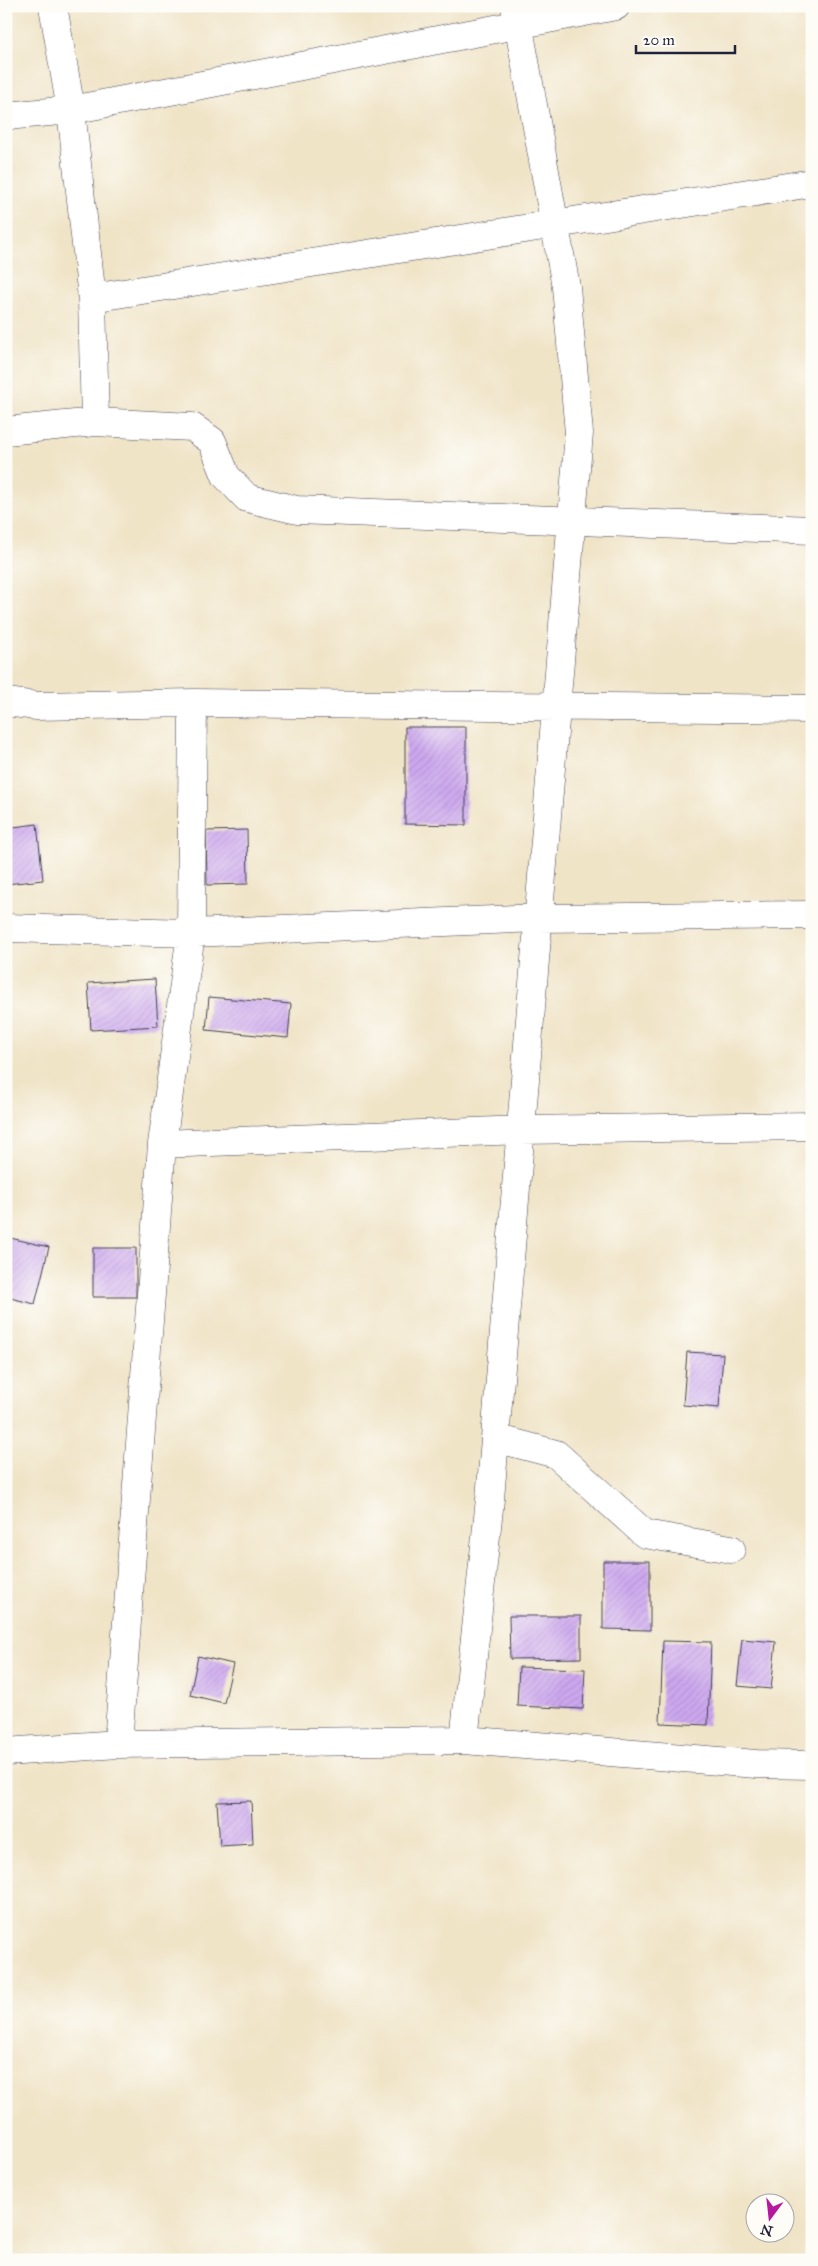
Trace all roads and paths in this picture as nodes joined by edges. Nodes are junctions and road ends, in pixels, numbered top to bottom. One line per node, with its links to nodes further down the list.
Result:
1 (52, 6): 4 (street)
2 (616, 6): 3 (street)
3 (517, 15): 4 (street); 7 (street)
4 (71, 110): 5 (street); 8 (street)
5 (6, 116)
6 (812, 183): 7 (street)
7 (554, 225): 8 (street); 11 (street)
8 (92, 298): 9 (street)
9 (95, 422): 10 (street); 11 (street)
10 (6, 431)
11 (571, 520): 12 (street); 15 (street)
12 (812, 530)
13 (6, 702): 14 (street)
14 (193, 703): 15 (street); 20 (street)
15 (556, 708): 16 (street); 18 (street)
16 (812, 709)
17 (812, 916): 18 (street)
18 (538, 918): 20 (street); 22 (street)
19 (6, 928): 20 (street)
20 (191, 933): 23 (street)
21 (812, 1126): 22 (street)
22 (520, 1130): 23 (street); 24 (street)
23 (162, 1144): 27 (street)
24 (495, 1438): 25 (street); 26 (street)
25 (731, 1549)
26 (464, 1740): 27 (street); 29 (street)
27 (118, 1744): 28 (street)
28 (6, 1752)
29 (812, 1765)

